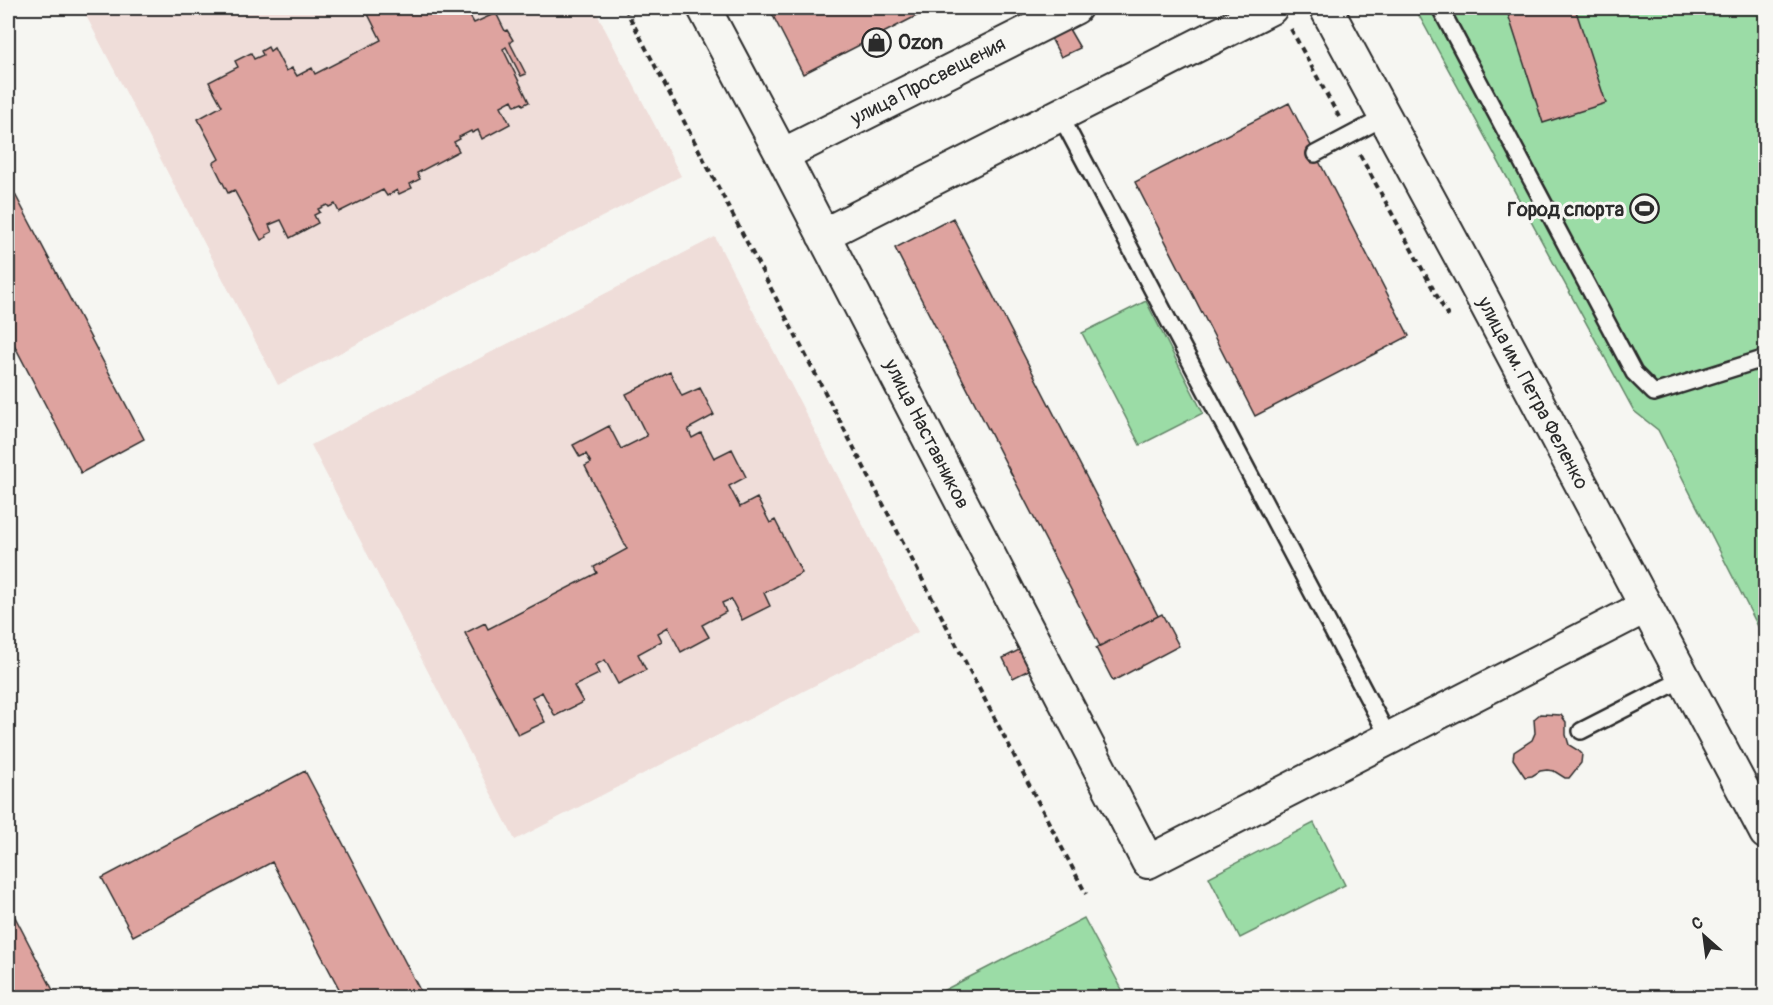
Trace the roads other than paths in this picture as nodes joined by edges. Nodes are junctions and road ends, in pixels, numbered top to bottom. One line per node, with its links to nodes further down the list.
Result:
1 (704, 8): 9 (street, улица Наставников)
2 (1075, 8): 9 (street, улица Просвещения)
3 (1326, 8): 7 (street, улица им. Петра Феленко)
4 (1440, 8): 11 (lane)
5 (1281, 17): 6 (street)
6 (1060, 115): 10 (street); 15 (lane)
7 (1385, 117): 8 (lane); 12 (street, улица им. Петра Феленко)
8 (1316, 154)
9 (782, 155): 10 (street, улица Наставников)
10 (823, 235): 15 (street, улица Наставников)
11 (1766, 358)
12 (1645, 607): 13 (street, улица им. Петра Феленко); 15 (street)
13 (1683, 679): 14 (lane); 16 (street, улица им. Петра Феленко)
14 (1581, 731)
15 (1389, 738)
16 (1766, 833)

